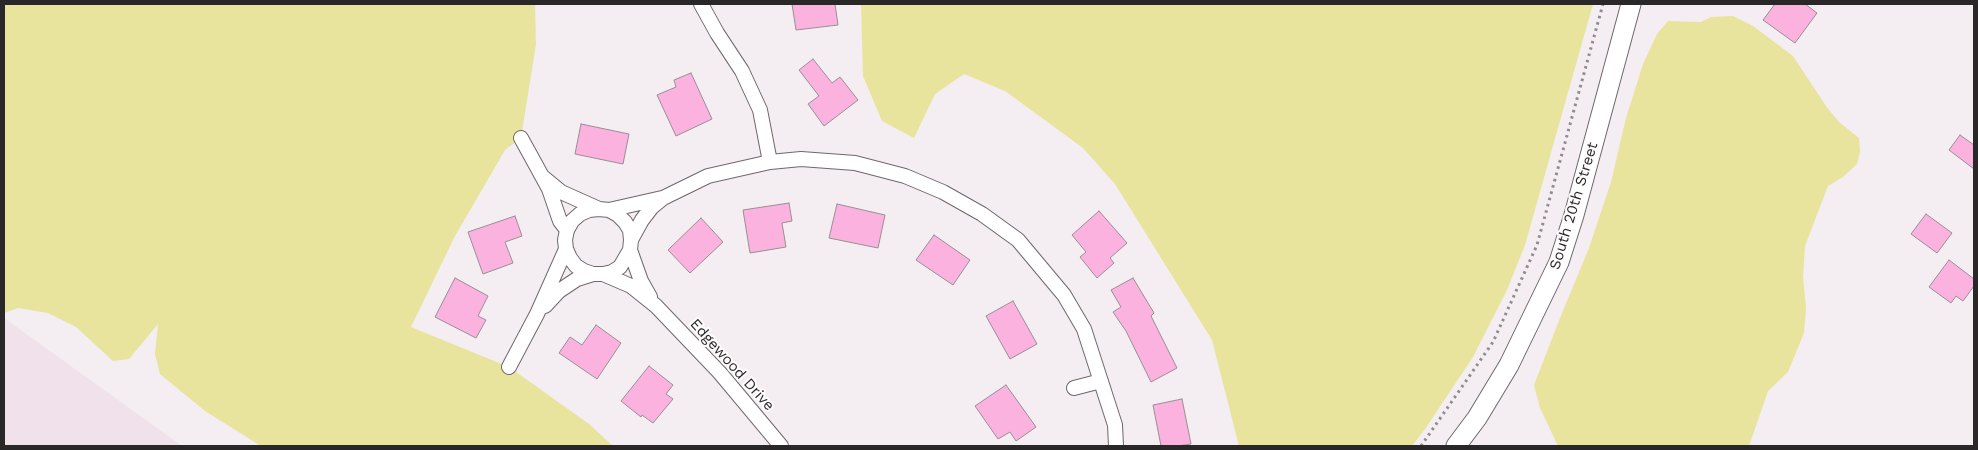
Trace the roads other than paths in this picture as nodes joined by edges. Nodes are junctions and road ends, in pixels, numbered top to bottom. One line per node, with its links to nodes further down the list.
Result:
1 (702, 4): 4 (street)
2 (1631, 4): 19 (main road, South 20th Street)
3 (521, 138): 5 (street)
4 (770, 162): 6 (street); 15 (street)
5 (542, 176): 7 (street); 8 (street)
6 (663, 198): 7 (street); 9 (street)
7 (604, 209): 8 (street); 9 (street)
8 (568, 230): 10 (street)
9 (631, 245): 11 (street); 12 (street)
10 (566, 249): 11 (street); 13 (street)
11 (598, 274): 12 (street); 13 (street)
12 (656, 306): 17 (street, Edgewood Drive)
13 (537, 314): 14 (street)
14 (510, 367)
15 (1101, 381): 16 (street); 18 (street)
16 (1074, 388)
17 (781, 446)
18 (1116, 446)
19 (1456, 446)

